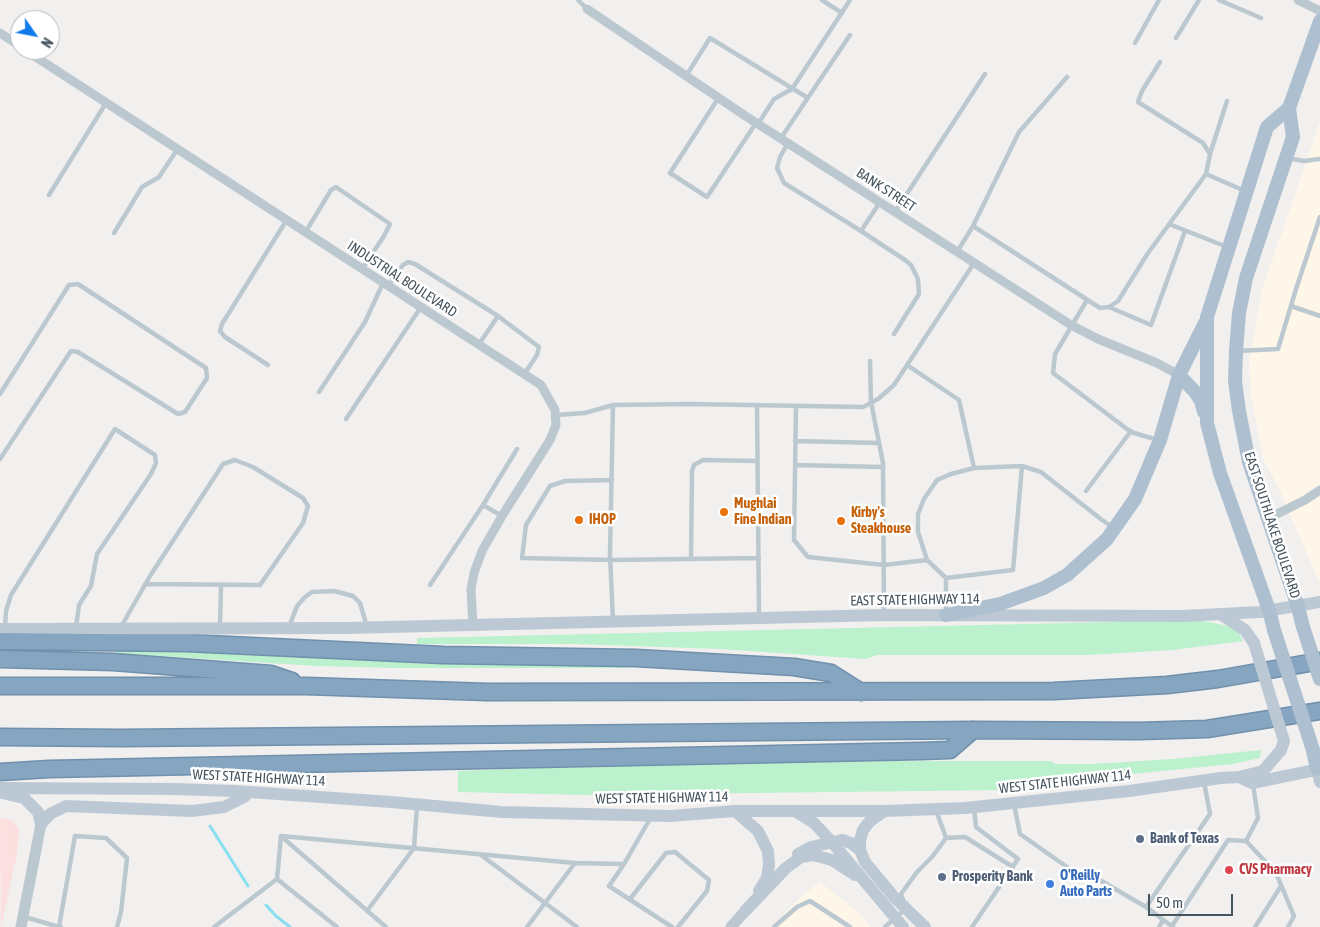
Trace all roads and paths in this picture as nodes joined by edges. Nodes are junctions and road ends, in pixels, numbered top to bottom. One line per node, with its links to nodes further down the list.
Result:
1 (578, 0): 8 (lane)
2 (822, 0): 10 (lane)
3 (850, 0): 10 (lane)
4 (1159, 0): 15 (lane)
5 (1200, 0): 14 (lane)
6 (1219, 0): 11 (lane)
7 (1298, 0): 9 (street)
8 (587, 9): 19 (street, BANK STREET)
9 (1320, 11)
10 (842, 13): 21 (lane)
11 (1261, 18)
12 (1320, 22): 26 (main road, EAST SOUTHLAKE BOULEVARD)
13 (850, 35): 23 (lane)
14 (1176, 38)
15 (1135, 43)
16 (41, 60): 25 (street, INDUSTRIAL BOULEVARD)
17 (1160, 62): 30 (lane)
18 (985, 74): 37 (lane)
19 (686, 76): 21 (lane); 22 (street, BANK STREET)
20 (1067, 77): 41 (lane)
21 (792, 89): 23 (lane); 27 (lane)
22 (719, 98): 27 (street, BANK STREET); 27 (lane)
23 (808, 98): 28 (lane)
24 (1227, 101): 30 (lane)
25 (106, 103): 29 (street, INDUSTRIAL BOULEVARD); 35 (lane)
26 (1289, 108): 31 (main road, EAST SOUTHLAKE BOULEVARD); 34 (main road)
27 (757, 123): 28 (street, BANK STREET)
28 (785, 141): 36 (street, BANK STREET); 42 (lane)
29 (177, 150): 39 (street, INDUSTRIAL BOULEVARD); 44 (lane)
30 (1210, 154): 33 (lane)
31 (1286, 158): 32 (lane); 61 (main road, EAST SOUTHLAKE BOULEVARD)
32 (1320, 159)
33 (1206, 174): 34 (lane); 40 (lane)
34 (1247, 191): 46 (main road)
35 (50, 195)
36 (880, 202): 37 (street, BANK STREET); 42 (lane)
37 (895, 212): 47 (street, BANK STREET)
38 (1320, 217): 52 (lane)
39 (286, 221): 45 (street, INDUSTRIAL BOULEVARD); 63 (lane)
40 (1170, 224): 43 (lane); 54 (lane)
41 (973, 226): 47 (lane); 51 (lane)
42 (860, 231): 59 (lane)
43 (1185, 231): 46 (lane); 54 (lane)
44 (114, 233)
45 (304, 233): 49 (street, INDUSTRIAL BOULEVARD); 49 (lane)
46 (1228, 248): 57 (main road)
47 (957, 252): 48 (street, BANK STREET)
48 (974, 263): 58 (street, BANK STREET); 64 (lane)
49 (362, 269): 50 (street, INDUSTRIAL BOULEVARD)
50 (386, 285): 53 (street, INDUSTRIAL BOULEVARD); 55 (lane); 67 (lane)
51 (1087, 300): 54 (lane); 58 (lane)
52 (1290, 306): 56 (lane); 61 (lane)
53 (421, 307): 60 (street, INDUSTRIAL BOULEVARD); 74 (lane)
54 (1109, 307)
55 (498, 316): 60 (lane); 65 (lane)
56 (1320, 316)
57 (1207, 317): 66 (main road); 75 (main road)
58 (1072, 325): 66 (street, BANK STREET); 76 (lane)
59 (894, 334)
60 (479, 344): 65 (street, INDUSTRIAL BOULEVARD)
61 (1236, 351): 92 (main road, EAST SOUTHLAKE BOULEVARD)
62 (870, 361): 69 (lane)
63 (268, 365)
64 (907, 365): 69 (lane); 86 (lane)
65 (525, 373): 73 (street, INDUSTRIAL BOULEVARD)
66 (1180, 376): 75 (main road); 77 (main road)
67 (319, 392)
68 (0, 394): 81 (lane)
69 (872, 402): 72 (lane); 79 (lane)
70 (613, 405): 71 (lane); 73 (lane); 87 (lane)
71 (757, 405): 72 (lane); 82 (lane)
72 (796, 406): 78 (lane)
73 (555, 415): 91 (street)
74 (346, 418)
75 (1207, 423): 105 (main road)
76 (1131, 431): 77 (lane); 89 (lane)
77 (1160, 440): 93 (main road)
78 (795, 442): 79 (lane); 83 (lane)
79 (879, 443): 85 (lane)
80 (517, 449): 90 (lane)
81 (0, 459)
82 (757, 461): 94 (lane); 95 (lane)
83 (795, 465): 85 (lane); 98 (lane)
84 (1022, 466): 86 (lane); 93 (lane); 99 (lane)
85 (883, 467): 98 (lane)
86 (974, 468): 97 (lane)
87 (612, 480): 96 (lane); 96 (lane)
88 (1320, 490): 92 (street)
89 (1086, 491)
90 (483, 504): 91 (lane); 102 (lane)
91 (502, 516): 111 (street)
92 (1269, 518): 104 (main road, EAST SOUTHLAKE BOULEVARD)
93 (1115, 528): 106 (main road)
94 (758, 558): 95 (lane); 109 (lane)
95 (691, 559): 96 (lane)
96 (611, 560): 110 (lane)
97 (927, 560): 98 (lane); 99 (lane)
98 (884, 565): 108 (lane)
99 (946, 578): 106 (lane)
100 (145, 584): 101 (lane); 101 (lane); 113 (lane)
101 (221, 585): 114 (lane)
102 (430, 585)
103 (1320, 602): 104 (main road, EAST STATE HIGHWAY 114)
104 (1298, 607): 105 (main road, EAST STATE HIGHWAY 114); 120 (main road, EAST SOUTHLAKE BOULEVARD, bridge)
105 (1269, 610): 107 (main road, EAST STATE HIGHWAY 114); 128 (main road, bridge)
106 (946, 614): 107 (main road, EAST STATE HIGHWAY 114); 108 (main road, EAST STATE HIGHWAY 114)
107 (1220, 614): 129 (main road, WEST STATE HIGHWAY 114, bridge)
108 (884, 615): 109 (main road, EAST STATE HIGHWAY 114)
109 (759, 617): 110 (main road, EAST STATE HIGHWAY 114)
110 (613, 621): 111 (main road, EAST STATE HIGHWAY 114)
111 (473, 626): 115 (main road)
112 (76, 628): 113 (main road); 117 (main road); 117 (lane)
113 (121, 628): 114 (main road)
114 (220, 628): 116 (main road)
115 (367, 628): 116 (main road); 116 (lane)
116 (288, 629)
117 (2, 633): 123 (highway)
118 (0, 659): 122 (highway)
119 (1320, 661): 123 (highway)
120 (1320, 679)
121 (0, 686): 122 (highway)
122 (306, 686): 123 (highway)
123 (861, 692)
124 (1320, 711): 125 (highway)
125 (973, 730): 126 (highway); 127 (highway)
126 (0, 737)
127 (0, 772)
128 (1319, 773): 131 (main road)
129 (1239, 776): 130 (main road, WEST STATE HIGHWAY 114); 131 (main road)
130 (1204, 781): 135 (main road, WEST STATE HIGHWAY 114); 159 (lane)
131 (1252, 782): 147 (lane)
132 (0, 788): 133 (main road, WEST STATE HIGHWAY 114)
133 (249, 792): 136 (main road, WEST STATE HIGHWAY 114); 143 (main road)
134 (0, 793): 143 (main road)
135 (1014, 803): 137 (main road, WEST STATE HIGHWAY 114); 159 (lane)
136 (417, 805): 142 (main road, WEST STATE HIGHWAY 114); 148 (lane)
137 (974, 807): 138 (main road, WEST STATE HIGHWAY 114); 153 (lane)
138 (935, 809): 141 (main road, WEST STATE HIGHWAY 114); 145 (lane)
139 (735, 811): 140 (main road, WEST STATE HIGHWAY 114); 142 (main road, WEST STATE HIGHWAY 114); 162 (main road)
140 (795, 811): 141 (main road, WEST STATE HIGHWAY 114); 146 (main road)
141 (884, 811): 149 (main road)
142 (653, 815): 152 (lane)
143 (41, 824): 164 (street)
144 (281, 836): 148 (lane); 154 (lane); 161 (lane)
145 (946, 838): 153 (lane); 160 (lane)
146 (831, 841): 149 (main road); 155 (main road); 162 (main road)
147 (1246, 841): 156 (lane); 182 (lane)
148 (414, 848): 150 (lane); 161 (lane)
149 (860, 850): 160 (main road)
150 (480, 854): 151 (lane); 158 (lane)
151 (575, 864): 152 (lane); 158 (lane)
152 (624, 864): 157 (lane)
153 (1013, 867): 180 (lane)
154 (277, 879): 168 (lane); 169 (lane)
155 (866, 882): 162 (main road); 165 (main road)
156 (1281, 886): 183 (lane); 184 (lane)
157 (630, 899): 173 (lane); 174 (lane)
158 (546, 902): 171 (lane); 172 (lane)
159 (1146, 906): 163 (lane)
160 (906, 908): 165 (lane); 179 (main road)
161 (367, 910): 170 (lane)
162 (746, 910): 175 (street)
163 (1163, 920): 181 (lane); 182 (lane)
164 (22, 922): 166 (lane)
165 (899, 923): 178 (lane)
166 (60, 927): 167 (lane)
167 (117, 927)
168 (214, 927)
169 (337, 927)
170 (386, 927)
171 (527, 927)
172 (577, 927)
173 (672, 927)
174 (678, 927)
175 (731, 927)
176 (774, 927): 177 (lane)
177 (850, 927)
178 (884, 927)
179 (925, 927)
180 (972, 927)
181 (1159, 927)
182 (1173, 927)
183 (1255, 927)
184 (1288, 927)

